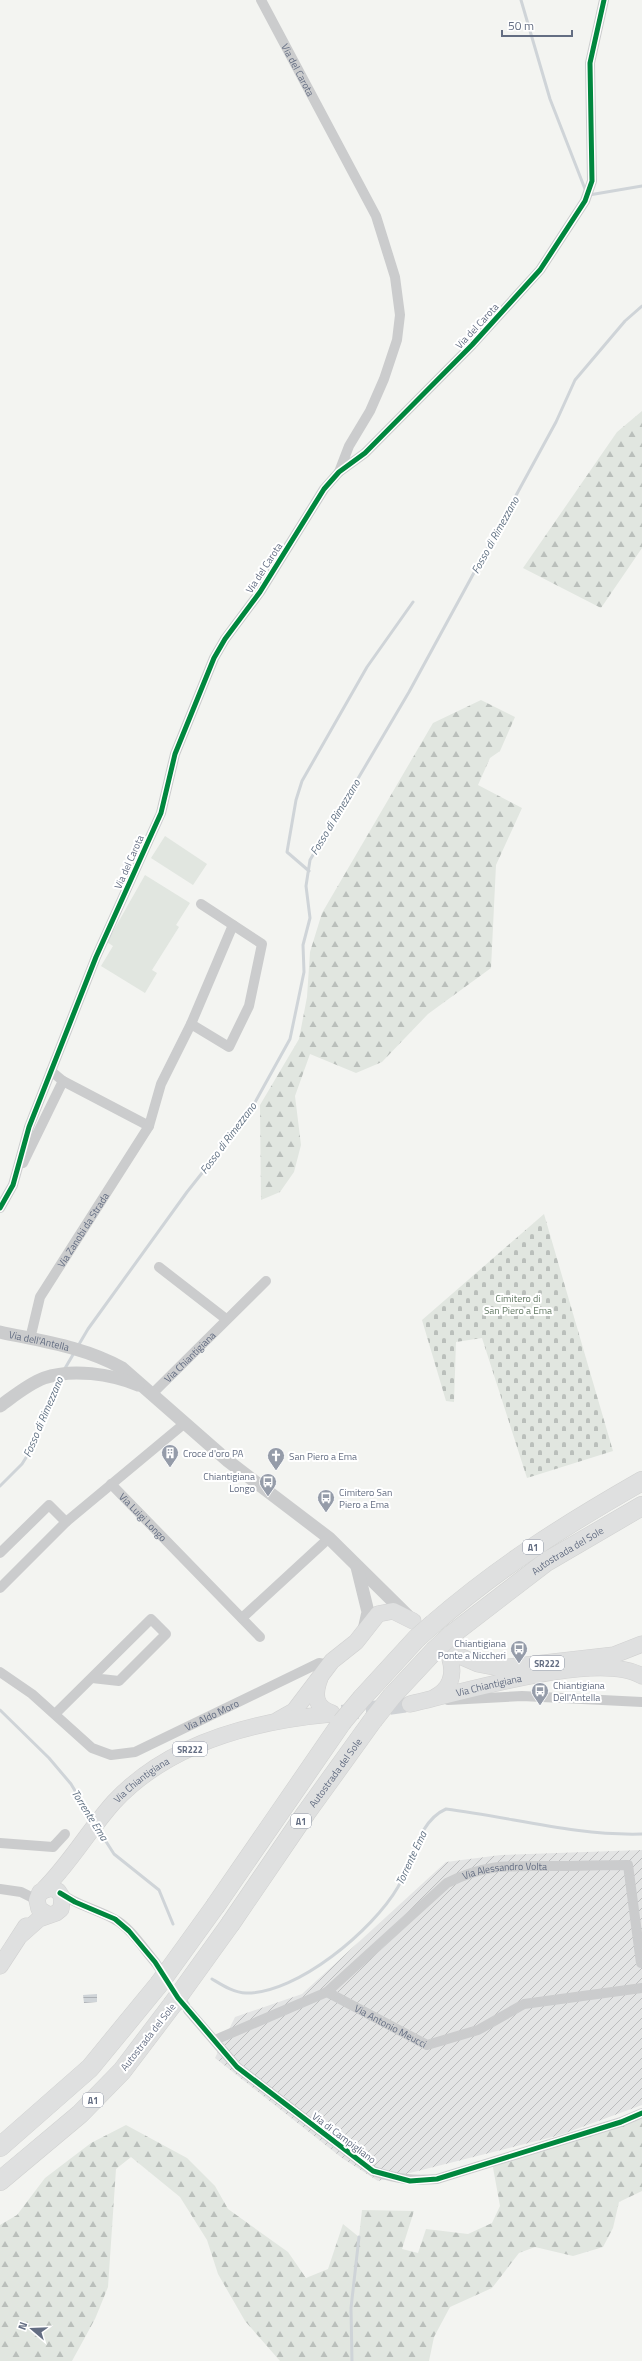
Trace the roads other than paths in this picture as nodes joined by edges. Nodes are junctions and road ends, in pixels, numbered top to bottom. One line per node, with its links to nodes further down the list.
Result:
1 (261, 0): 3 (street, Via del Carota)
2 (604, 0): 3 (street, Via del Carota)
3 (339, 472): 7 (street, Via del Carota)
4 (200, 904): 5 (street)
5 (233, 925): 6 (street, Via Zanobi da Strada); 6 (street)
6 (191, 1024): 9 (street, Via Zanobi da Strada)
7 (51, 1071): 8 (street); 10 (street, Via del Carota)
8 (63, 1081): 9 (street); 10 (street, Via del Carota)
9 (149, 1126): 16 (street, Via Zanobi da Strada)
10 (13, 1185): 11 (street, Via del Carota)
11 (0, 1208)
12 (159, 1267): 14 (street)
13 (266, 1281): 14 (street, Via Chiantigiana)
14 (226, 1319): 18 (street, Via Chiantigiana)
15 (0, 1332): 16 (street, Via dell'Antella)
16 (30, 1339): 17 (street, Via dell'Antella)
17 (75, 1349): 18 (street, Via Chiantigiana)
18 (150, 1392): 19 (street, Via Chiantigiana); 20 (street, Via Chiantigiana)
19 (0, 1406)
20 (185, 1423): 22 (street, Via Luigi Longo); 25 (street, Via Chiantigiana)
21 (642, 1482): 30 (highway, Autostrada del Sole / A1, bridge)
22 (111, 1484): 24 (street); 29 (street, Via Luigi Longo)
23 (642, 1506): 34 (highway, Autostrada del Sole / A1, bridge)
24 (66, 1522): 26 (street); 28 (street)
25 (329, 1538): 27 (street, Via Chiantigiana); 29 (street)
26 (0, 1553)
27 (355, 1564): 30 (street, Via Chiantigiana); 31 (street, Via Chiantigiana)
28 (0, 1588)
29 (242, 1618): 32 (street, Via Luigi Longo)
30 (415, 1629): 31 (main road, Via Chiantigiana / SR222); 43 (highway, Autostrada del Sole / A1, bridge)
31 (363, 1632): 35 (main road, Via Chiantigiana / SR222)
32 (260, 1637)
33 (642, 1644): 34 (main road, Via Chiantigiana / SR222)
34 (446, 1655): 39 (main road, Via Chiantigiana / SR222); 54 (highway, Autostrada del Sole / A1, bridge)
35 (324, 1671): 42 (street, Via Aldo Moro); 43 (main road, Via Chiantigiana / SR222); 44 (main road, Via Chiantigiana / SR222)
36 (0, 1672): 42 (street, Via Aldo Moro)
37 (642, 1676): 39 (main road, Via Chiantigiana / SR222)
38 (92, 1678): 38 (street); 42 (street)
39 (430, 1700): 40 (street); 41 (main road, Via Chiantigiana / SR222)
40 (642, 1702)
41 (410, 1704)
42 (55, 1714)
43 (335, 1716): 44 (main road, Via Chiantigiana / SR222); 57 (highway, Autostrada del Sole / A1, bridge)
44 (275, 1722): 48 (main road, Via Chiantigiana / SR222)
45 (65, 1834): 46 (street)
46 (0, 1843)
47 (0, 1889): 48 (street)
48 (53, 1901): 49 (street); 51 (main road)
49 (154, 1962)
50 (641, 1963): 53 (street, Via Alessandro Volta)
51 (0, 1966)
52 (642, 1988): 53 (street, Via Antonio Meucci)
53 (327, 1992): 55 (street)
54 (180, 2007): 55 (street, Via di Campigliano); 58 (highway, Autostrada del Sole / A1)
55 (215, 2040): 56 (street, Via di Campigliano)
56 (642, 2113)
57 (0, 2147)
58 (0, 2181)

